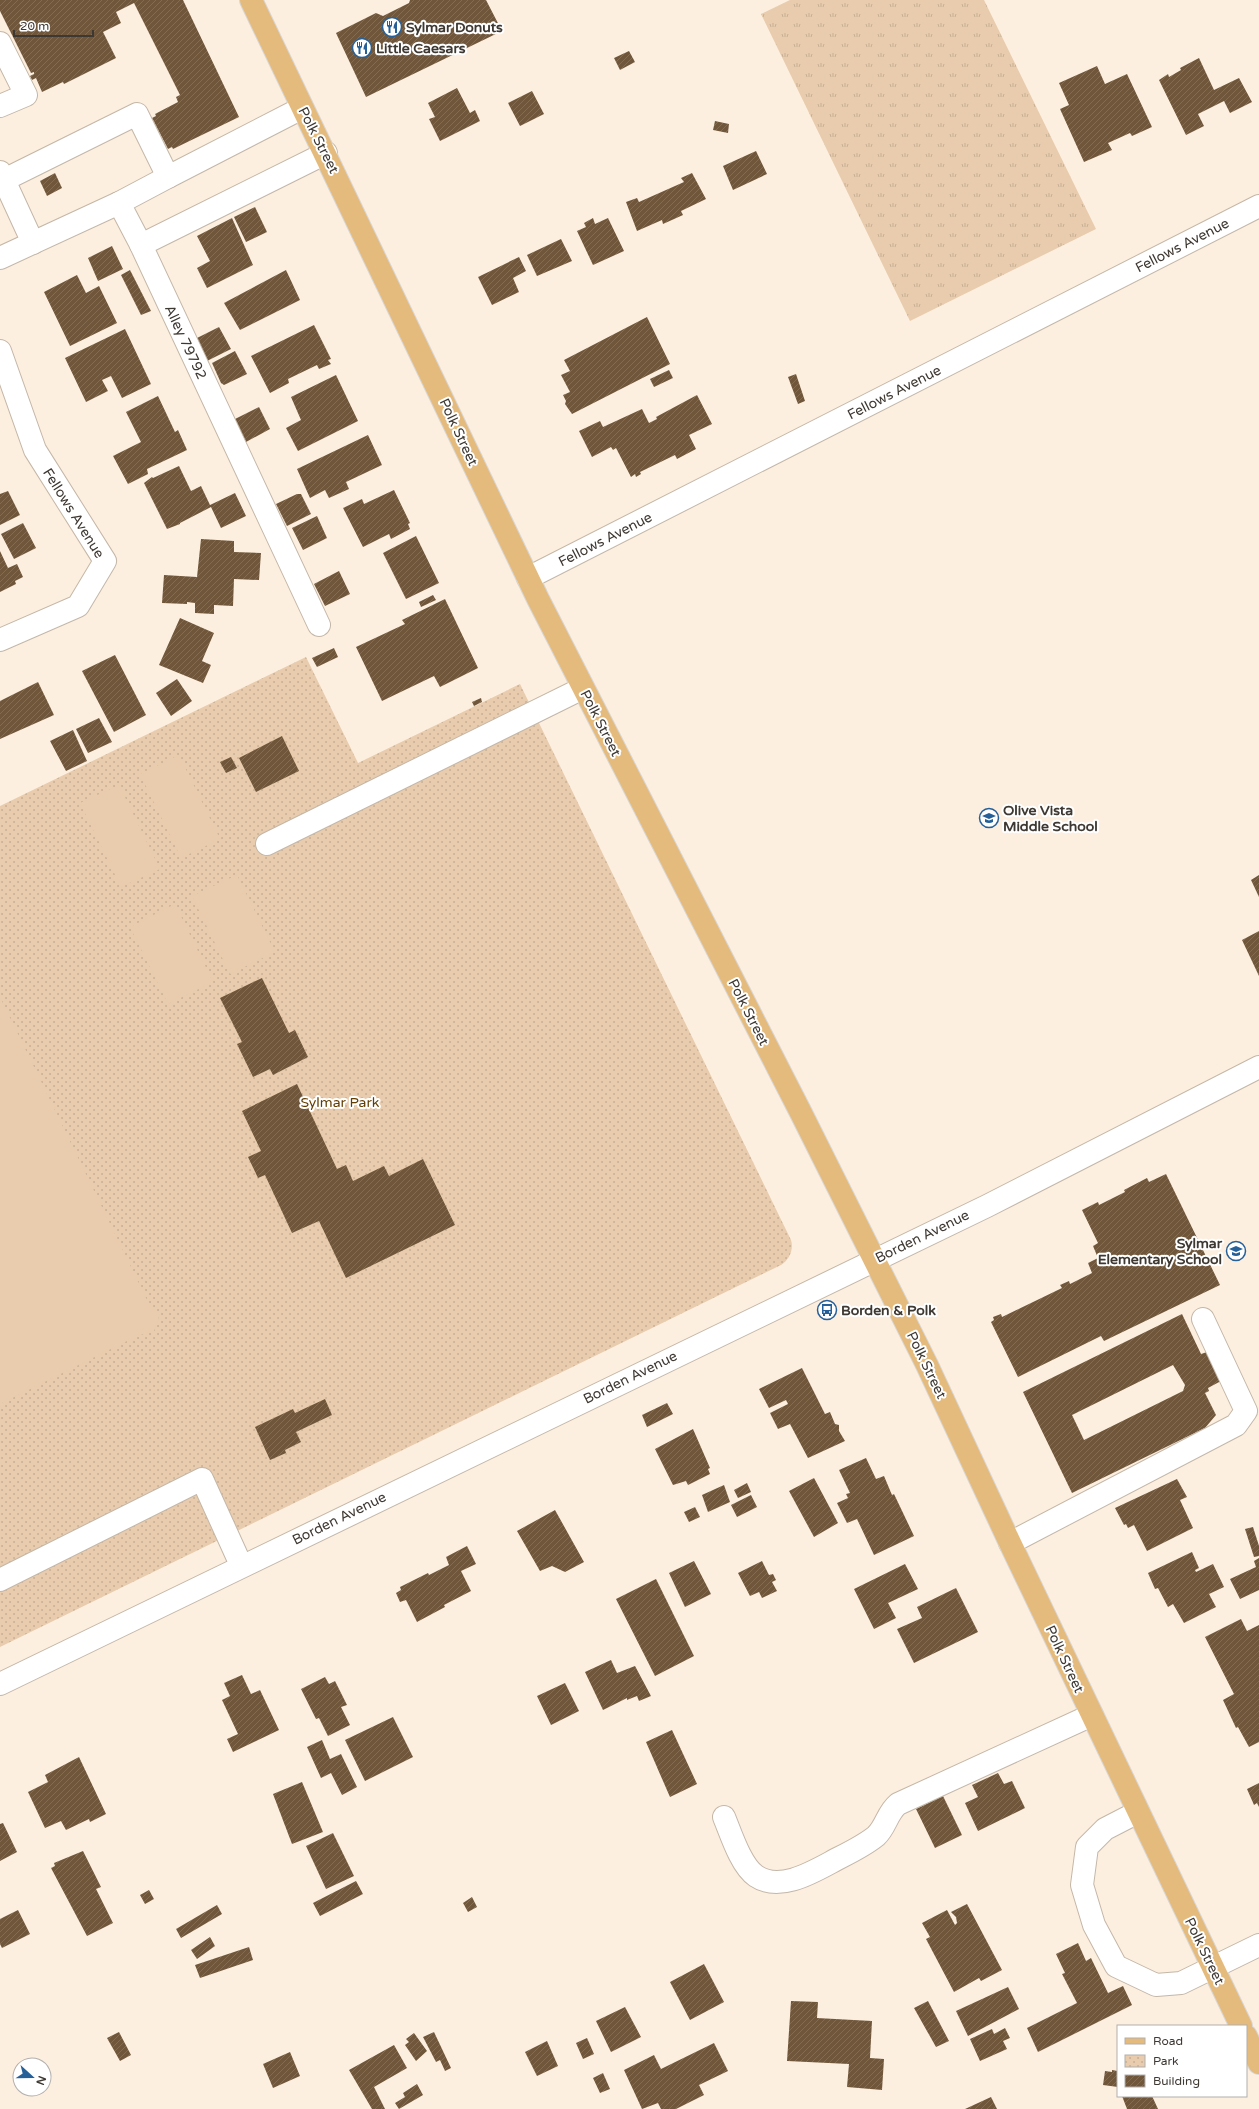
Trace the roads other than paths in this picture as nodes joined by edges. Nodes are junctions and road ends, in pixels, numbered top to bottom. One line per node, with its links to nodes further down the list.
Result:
1 (251, 0): 4 (main road, Polk Street)
2 (0, 43): 3 (street)
3 (0, 106)
4 (302, 108): 5 (main road, Polk Street); 7 (street)
5 (326, 153): 11 (street); 14 (main road, Polk Street)
6 (2, 176): 7 (street); 10 (street)
7 (168, 177): 8 (street)
8 (119, 203): 10 (street); 11 (street, Alley 79792)
9 (1259, 206): 14 (street, Fellows Avenue)
10 (33, 243): 12 (street)
11 (141, 245): 15 (street, Alley 79792)
12 (0, 258)
13 (0, 351): 16 (street, Fellows Avenue)
14 (528, 578): 17 (main road, Polk Street)
15 (319, 625)
16 (0, 640)
17 (583, 688): 18 (street); 20 (main road, Polk Street)
18 (267, 844)
19 (1259, 1067): 20 (street, Borden Avenue)
20 (874, 1260): 22 (main road, Polk Street); 23 (street, Borden Avenue)
21 (1203, 1319): 22 (street)
22 (1010, 1543): 26 (main road, Polk Street)
23 (241, 1565): 24 (street); 25 (street, Borden Avenue)
24 (0, 1580)
25 (0, 1684)
26 (1092, 1715): 27 (main road, Polk Street); 28 (street)
27 (1138, 1812): 30 (main road, Polk Street); 30 (street)
28 (724, 1817)
29 (1259, 1945): 30 (street)
30 (1212, 1967): 31 (main road, Polk Street)
31 (1241, 2025)
32 (1247, 2038): 33 (main road)
33 (1259, 2063)

